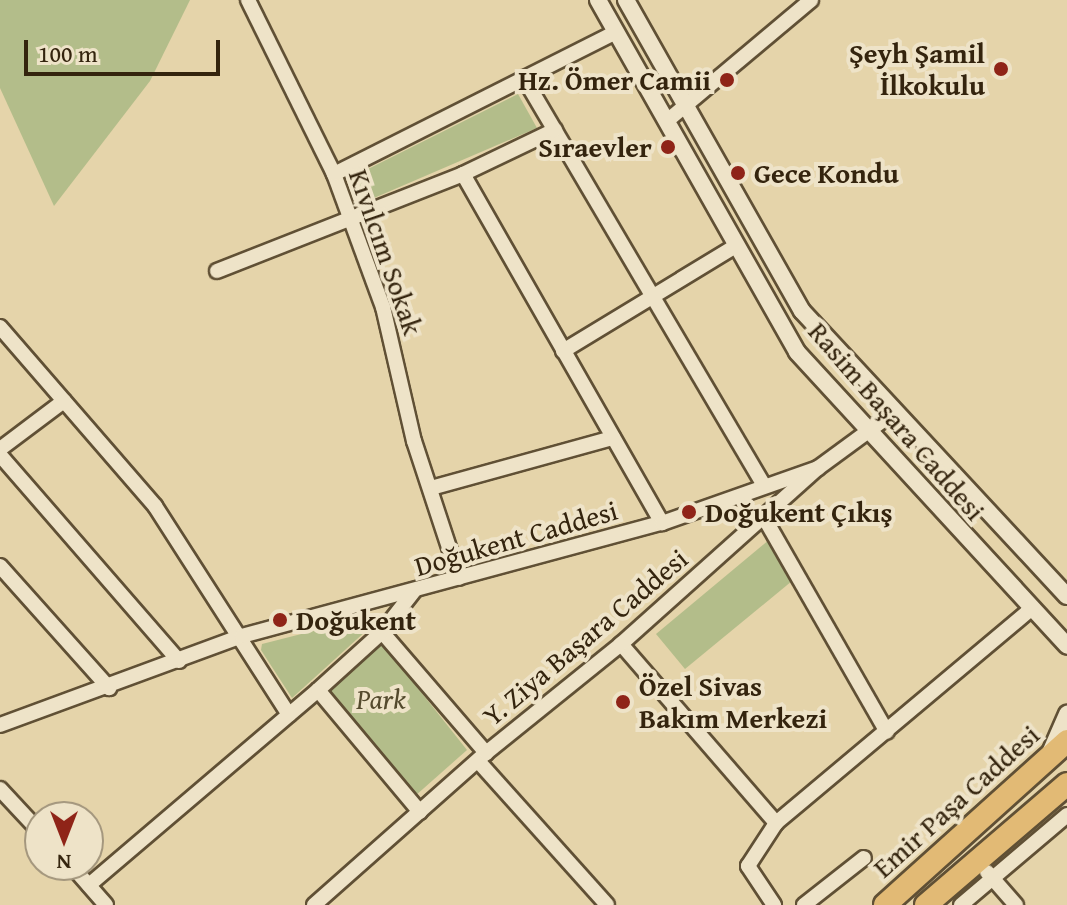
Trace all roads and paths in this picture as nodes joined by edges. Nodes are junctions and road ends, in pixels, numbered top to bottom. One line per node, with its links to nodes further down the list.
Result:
1 (248, 0): 10 (street, Kıvılcım Sokak)
2 (598, 0): 5 (street, Rasim Başara Caddesi)
3 (626, 0): 7 (street, Rasim Başara Caddesi)
4 (811, 0): 7 (street)
5 (616, 32): 6 (street); 8 (street, Rasim Başara Caddesi)
6 (524, 78): 9 (street); 10 (street)
7 (686, 109): 8 (street); 19 (street, Rasim Başara Caddesi)
8 (667, 121): 13 (street, Rasim Başara Caddesi)
9 (555, 130): 11 (street); 15 (street)
10 (334, 174): 12 (street, Kıvılcım Sokak)
11 (463, 174): 12 (street); 17 (street)
12 (349, 218): 14 (street); 25 (street, Kıvılcım Sokak)
13 (736, 246): 15 (street); 20 (street, Rasim Başara Caddesi)
14 (217, 271)
15 (652, 295): 17 (street); 24 (street)
16 (0, 327): 18 (street)
17 (563, 351): 21 (street)
18 (64, 401): 22 (street); 34 (street)
19 (893, 413): 20 (street, Y. Ziya Başara Caddesi); 31 (street, Rasim Başara Caddesi)
20 (867, 431): 23 (street, Y. Ziya Başara Caddesi); 32 (street, Rasim Başara Caddesi)
21 (613, 438): 25 (street); 27 (street)
22 (0, 452): 38 (street)
23 (818, 468): 24 (street, Doğukent Caddesi); 26 (street, Y. Ziya Başara Caddesi)
24 (764, 485): 27 (street, Doğukent Caddesi)
25 (431, 488): 29 (street, Kıvılcım Sokak)
26 (765, 519): 35 (street, Y. Ziya Başara Caddesi); 44 (street)
27 (662, 523): 29 (street, Doğukent Caddesi)
28 (0, 566): 39 (street)
29 (459, 578): 30 (street, Doğukent Caddesi)
30 (414, 591): 33 (street, Doğukent Caddesi); 34 (street)
31 (1067, 596)
32 (1034, 615): 36 (street, Rasim Başara Caddesi); 37 (street); 44 (street)
33 (382, 632): 40 (street, Doğukent Caddesi); 46 (street)
34 (242, 636): 38 (street); 42 (street)
35 (621, 644): 46 (street, Y. Ziya Başara Caddesi); 53 (street)
36 (1067, 646)
37 (1067, 656)
38 (179, 661): 39 (street)
39 (109, 688): 43 (street)
40 (318, 690): 42 (street, Doğukent Caddesi); 50 (street)
41 (1067, 714): 47 (street)
42 (289, 715): 58 (street, Doğukent Caddesi)
43 (0, 725)
44 (887, 732): 53 (street)
45 (1067, 741): 47 (main road, Emir Paşa Caddesi)
46 (482, 757): 50 (street, Y. Ziya Başara Caddesi); 61 (street)
47 (1044, 765): 64 (main road, Emir Paşa Caddesi)
48 (1067, 784): 55 (main road, Emir Paşa Caddesi)
49 (0, 789): 51 (street)
50 (420, 812): 59 (street, Y. Ziya Başara Caddesi)
51 (24, 815)
52 (1067, 815): 56 (street)
53 (776, 823): 62 (street)
54 (864, 858): 63 (street)
55 (977, 861): 56 (street); 65 (main road, Emir Paşa Caddesi)
56 (993, 878): 66 (street); 67 (street)
57 (85, 881): 58 (street)
58 (89, 885): 60 (street)
59 (322, 902)
60 (106, 905)
61 (607, 905)
62 (774, 905)
63 (804, 905)
64 (885, 905)
65 (926, 905)
66 (961, 905)
67 (1016, 905)

